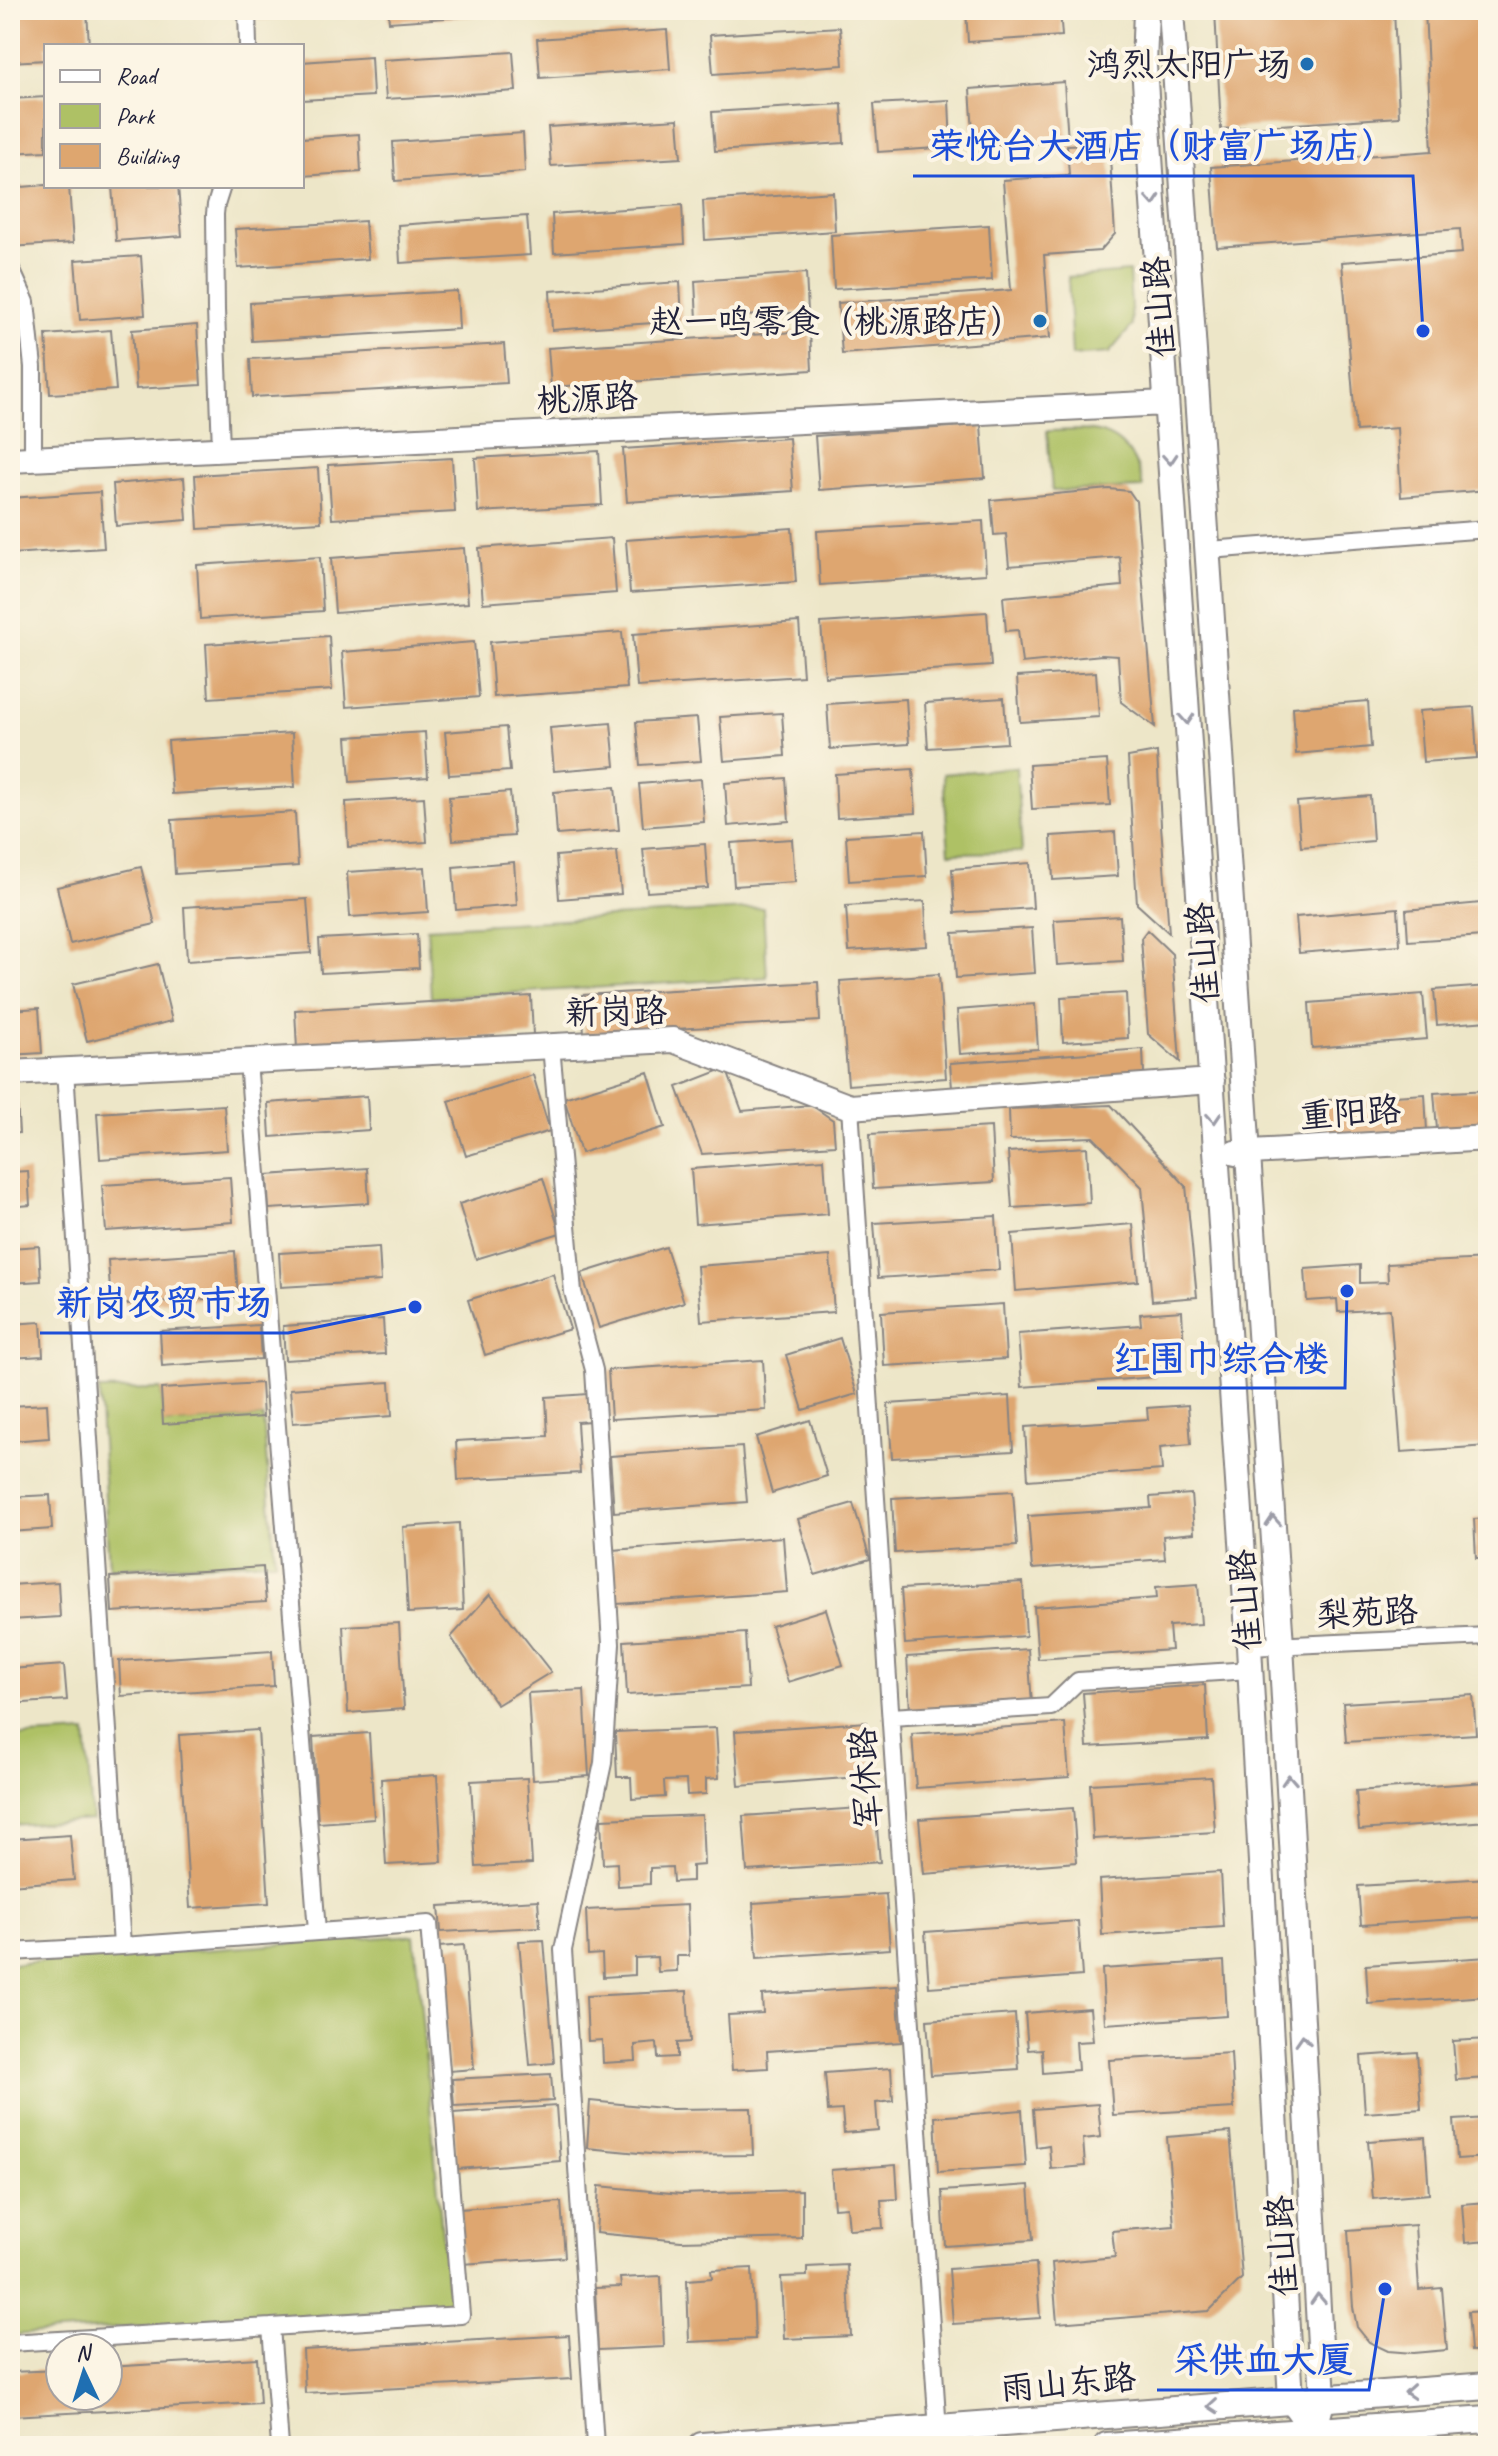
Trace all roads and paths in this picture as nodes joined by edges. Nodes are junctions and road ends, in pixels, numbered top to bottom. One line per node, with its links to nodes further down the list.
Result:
1 (247, 10): 4 (street)
2 (1146, 10): 7 (street, 佳山路, one-way to 7)
3 (1171, 10): 11 (street, 佳山路)
4 (248, 44)
5 (221, 188): 8 (street)
6 (10, 267): 9 (street)
7 (1166, 403): 8 (street, 桃源路); 16 (street, 佳山路, one-way to 16)
8 (221, 449): 9 (street, 桃源路)
9 (21, 459)
10 (1488, 529): 11 (street)
11 (1209, 550): 19 (street, 佳山路)
12 (551, 1046): 13 (street, 新岗路); 17 (street, 新岗路); 37 (street)
13 (248, 1061): 14 (street, 新岗路); 25 (street)
14 (65, 1070): 15 (street, 新岗路); 26 (street)
15 (10, 1073)
16 (1212, 1081): 17 (street, 新岗路); 20 (street, 佳山路, one-way to 20)
17 (850, 1107): 24 (street, 军休路)
18 (1488, 1138): 19 (street, 重阳路)
19 (1249, 1153): 20 (street, 重阳路); 22 (street, 佳山路, one-way to 19)
20 (1216, 1155): 23 (street, 佳山路)
21 (1488, 1636): 22 (street, 梨苑路)
22 (1281, 1645): 23 (street, 梨苑路); 31 (street, 佳山路, one-way to 22)
23 (1250, 1658): 24 (street, 梨苑路); 32 (street, 佳山路)
24 (891, 1717): 34 (street, 军休路)
25 (317, 1931): 26 (street); 28 (street)
26 (122, 1946): 27 (street)
27 (10, 1952)
28 (271, 2327): 29 (street); 36 (street)
29 (10, 2343)
30 (1488, 2386): 31 (main road, 雨山东路, one-way to 31)
31 (1323, 2398): 32 (main road, 雨山东路); 35 (street, 佳山路)
32 (1291, 2400): 34 (main road, 雨山东路, one-way to 34); 35 (street)
33 (1488, 2419): 35 (main road, 雨山东路)
34 (939, 2438): 38 (main road, 雨山东路)
35 (1314, 2439): 39 (main road, 雨山东路)
36 (280, 2446)
37 (595, 2446)
38 (702, 2446)
39 (1107, 2446)

